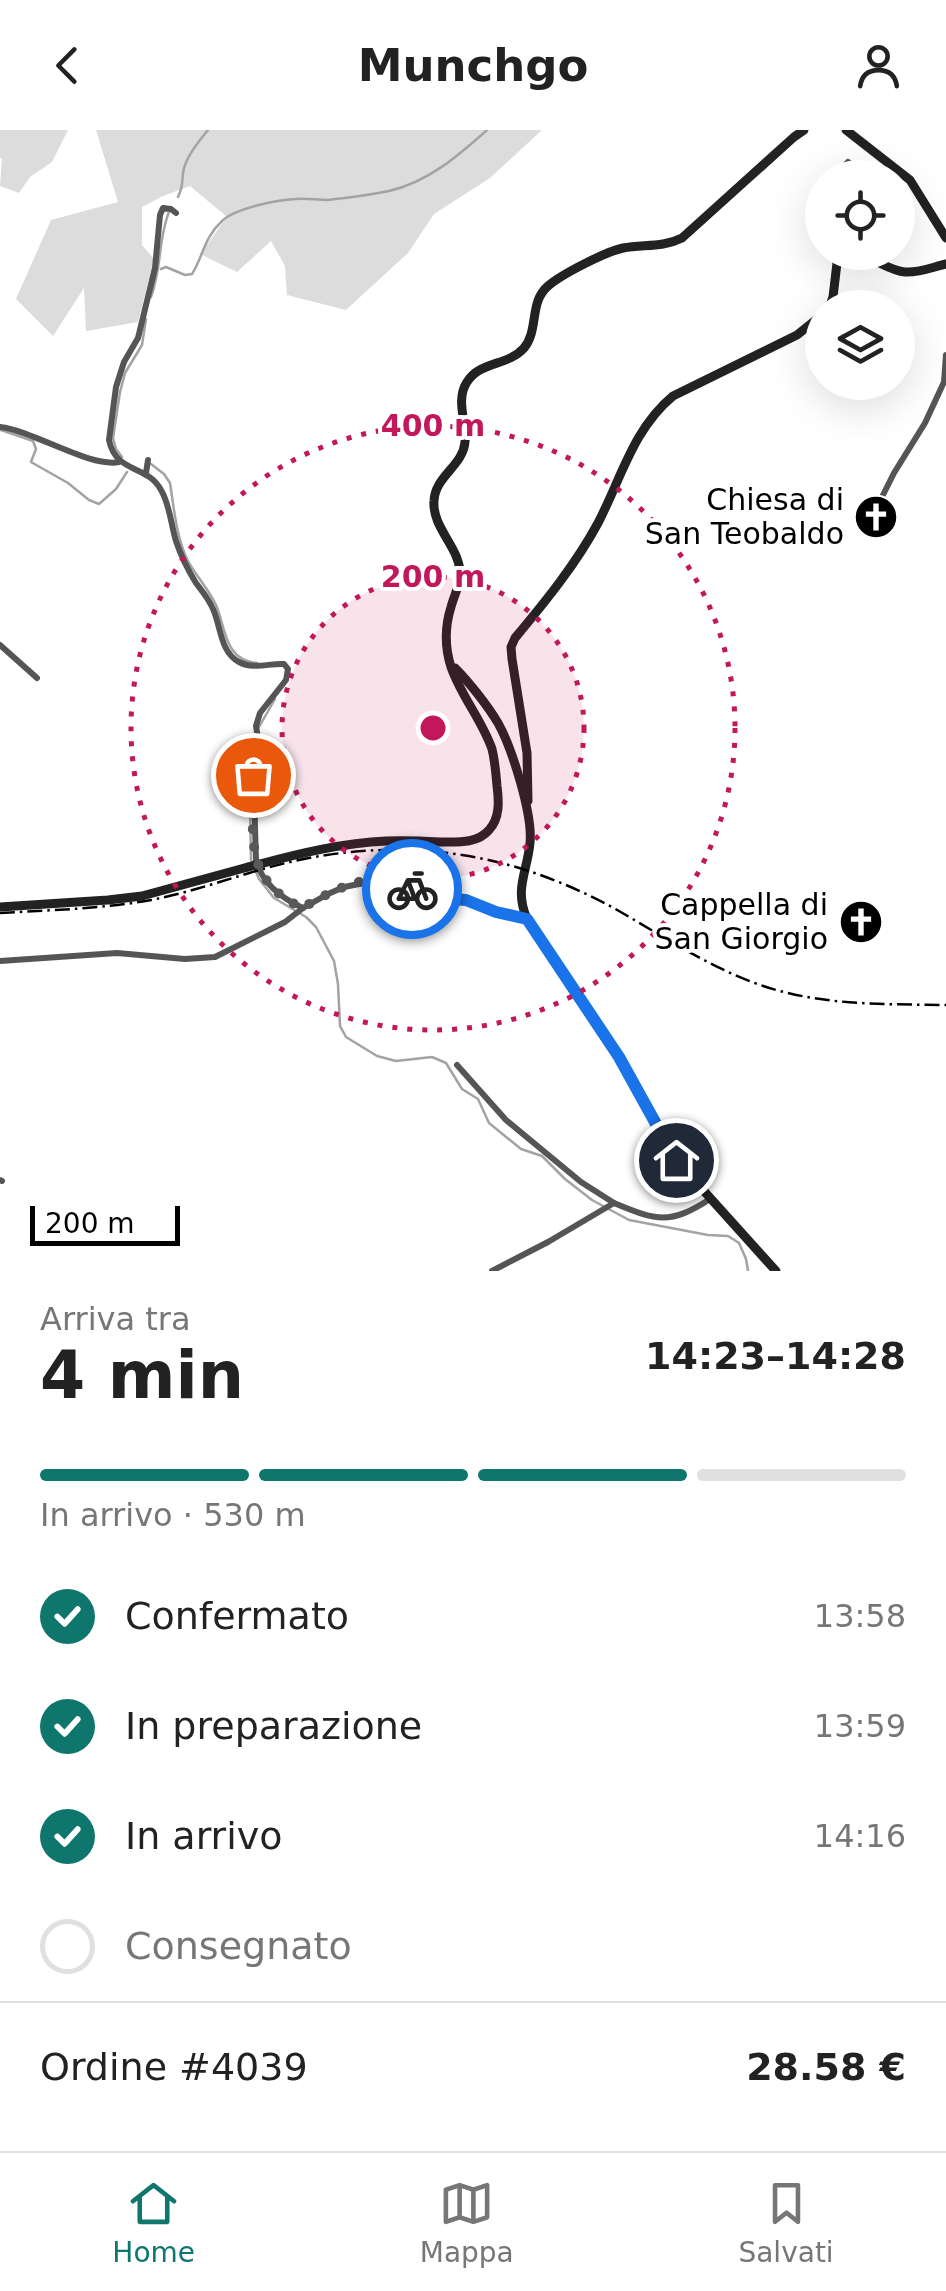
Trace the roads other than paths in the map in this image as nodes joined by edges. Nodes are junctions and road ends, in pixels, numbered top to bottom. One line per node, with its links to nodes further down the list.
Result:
1 (804, 130): 13 (main road)
2 (846, 130): 4 (main road)
3 (176, 212): 10 (street)
4 (946, 238)
5 (946, 264): 6 (main road)
6 (901, 270)
7 (805, 328): 15 (main road)
8 (946, 355): 11 (street)
9 (0, 427): 10 (street)
10 (120, 462): 17 (street)
11 (880, 502)
12 (0, 645): 14 (street)
13 (450, 665): 15 (main road); 16 (main road)
14 (37, 678)
15 (526, 804): 18 (main road)
16 (0, 906)
17 (299, 912): 18 (street); 19 (street)
18 (527, 919): 21 (main road)
19 (0, 962)
20 (457, 1065): 22 (street)
21 (711, 1199): 22 (street); 24 (main road)
22 (608, 1207): 23 (street)
23 (492, 1271)
24 (776, 1271)

